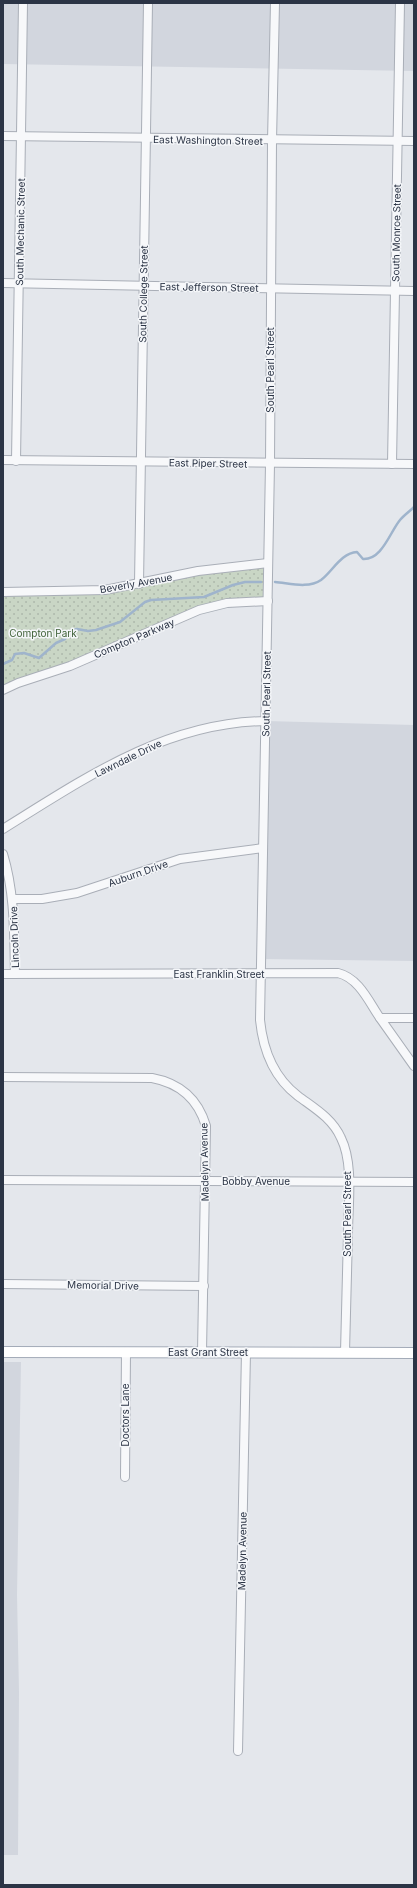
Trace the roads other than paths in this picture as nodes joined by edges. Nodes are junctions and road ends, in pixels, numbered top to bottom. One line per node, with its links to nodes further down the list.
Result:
1 (23, 3): 6 (street, South Mechanic Street)
2 (148, 3): 7 (street, South College Street)
3 (274, 3): 8 (street, South Pearl Street)
4 (400, 3): 9 (street, South Monroe Street)
5 (3, 136): 6 (street, East Washington Street)
6 (22, 136): 7 (street, East Washington Street); 12 (street, South Mechanic Street)
7 (147, 139): 8 (street, East Washington Street); 13 (street, South College Street)
8 (272, 141): 9 (street, East Washington Street); 14 (street, South Pearl Street)
9 (398, 141): 10 (street, East Washington Street); 15 (street, South Monroe Street)
10 (414, 141)
11 (3, 283): 12 (street, East Jefferson Street)
12 (19, 284): 13 (street, East Jefferson Street); 18 (street, South Mechanic Street)
13 (144, 286): 14 (street, East Jefferson Street); 19 (street, South College Street)
14 (271, 288): 15 (street, East Jefferson Street); 20 (street, South Pearl Street)
15 (395, 291): 16 (street, East Jefferson Street); 21 (street, South Monroe Street)
16 (414, 291)
17 (3, 460): 18 (street, East Piper Street)
18 (16, 461): 19 (street, East Piper Street)
19 (140, 462): 20 (street, East Piper Street); 24 (street, South College Street)
20 (270, 464): 21 (street, East Piper Street); 23 (street, South Pearl Street)
21 (392, 464): 22 (street, East Piper Street)
22 (414, 464)
23 (268, 563): 24 (street, Beverly Avenue); 26 (street, South Pearl Street)
24 (138, 584): 25 (street, Beverly Avenue)
25 (3, 592)
26 (268, 601): 27 (street, Compton Parkway); 28 (street, South Pearl Street)
27 (3, 690)
28 (266, 721): 29 (street, Lawndale Drive); 30 (street, South Pearl Street)
29 (3, 829)
30 (263, 848): 32 (street, Auburn Drive); 35 (street, South Pearl Street)
31 (3, 854): 32 (street, Lincoln Drive)
32 (13, 899): 34 (street, Lincoln Drive)
33 (3, 974): 34 (street, East Franklin Street)
34 (15, 974): 35 (street, East Franklin Street)
35 (261, 974): 36 (street, East Franklin Street); 42 (street, South Pearl Street)
36 (380, 1018): 37 (street); 38 (street, East Franklin Street)
37 (414, 1018)
38 (414, 1066)
39 (3, 1078): 41 (street, Madelyn Avenue)
40 (3, 1180): 41 (street, Bobby Avenue)
41 (206, 1181): 42 (street, Bobby Avenue); 45 (street, Madelyn Avenue)
42 (349, 1182): 43 (street, Bobby Avenue); 50 (street, South Pearl Street)
43 (414, 1182)
44 (3, 1284): 45 (street, Memorial Drive)
45 (204, 1286): 48 (street, Madelyn Avenue)
46 (3, 1352): 47 (main road, East Grant Street)
47 (126, 1352): 48 (main road, East Grant Street); 52 (street, Doctors Lane)
48 (202, 1352): 49 (main road, East Grant Street)
49 (246, 1352): 50 (main road, East Grant Street); 53 (street, Madelyn Avenue)
50 (345, 1352): 51 (main road, East Grant Street)
51 (414, 1352)
52 (125, 1477)
53 (238, 1751)

